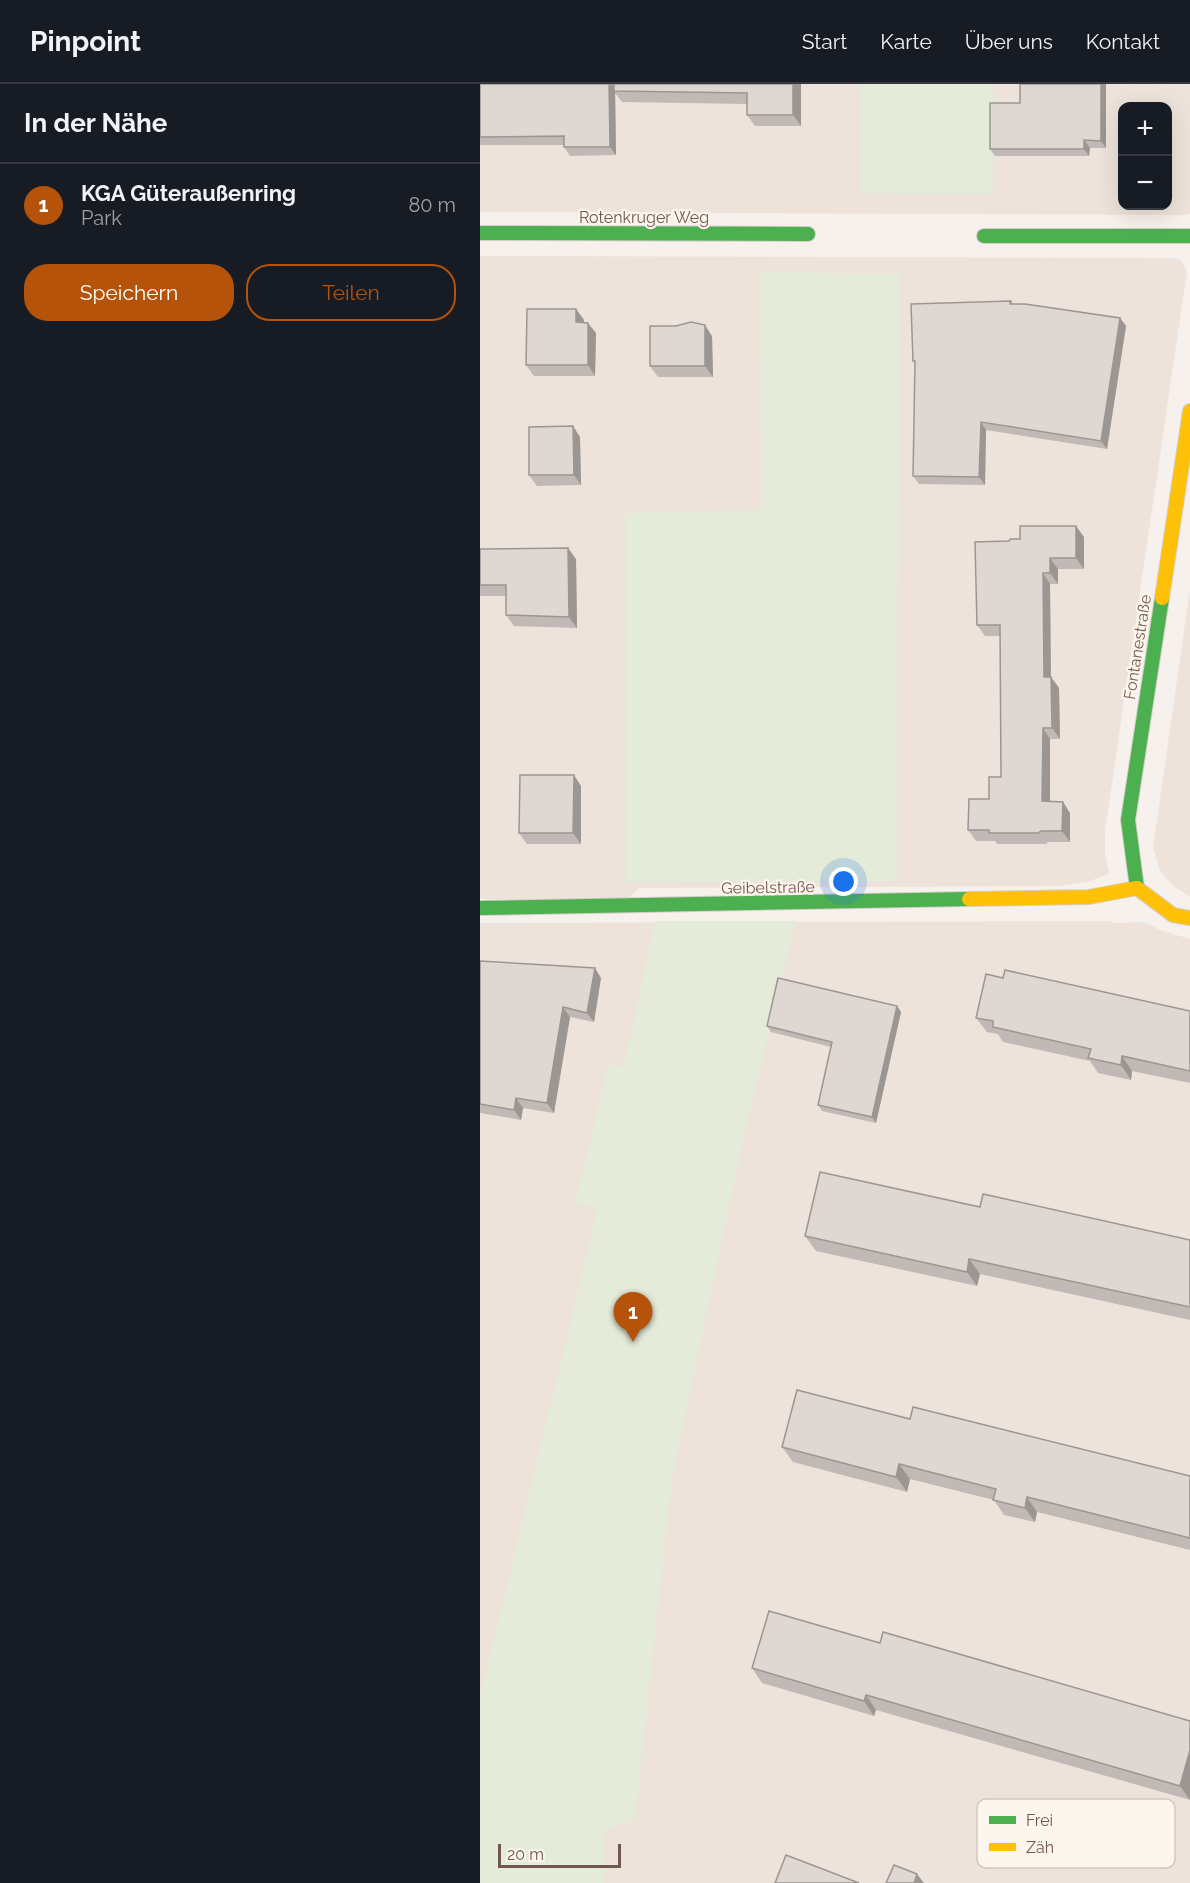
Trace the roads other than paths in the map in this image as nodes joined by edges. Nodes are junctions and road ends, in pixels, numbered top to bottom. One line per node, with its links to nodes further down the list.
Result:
1 (480, 233): 2 (street, Rotenkruger Weg)
2 (808, 234)
3 (984, 236): 4 (street)
4 (1190, 236)
5 (1190, 411): 6 (street, Fontanestraße)
6 (1137, 888): 7 (street, Geibelstraße); 8 (street)
7 (480, 908)
8 (1190, 918)

